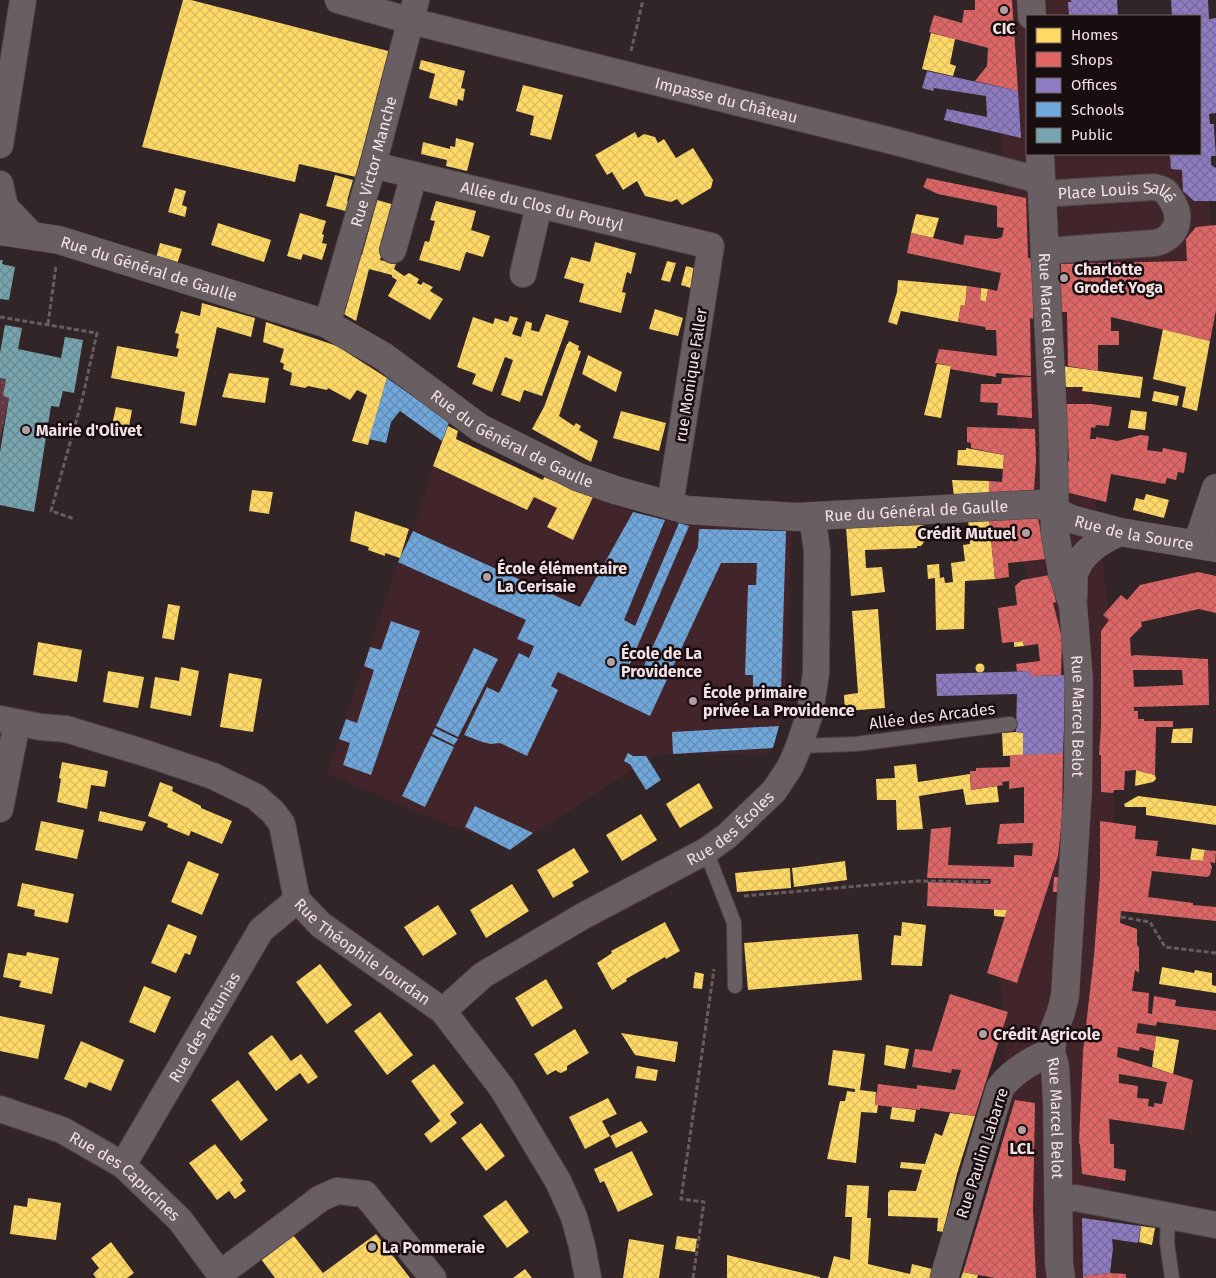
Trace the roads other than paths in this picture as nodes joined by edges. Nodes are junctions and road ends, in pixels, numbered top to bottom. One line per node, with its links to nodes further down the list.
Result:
1 (23, 0): 6 (street)
2 (338, 0): 4 (street, Impasse du Château)
3 (1031, 0): 5 (main road)
4 (414, 10): 8 (street, Rue Victor Manche); 11 (street, Impasse du Château)
5 (1032, 15)
6 (0, 145)
7 (1040, 155): 11 (main road, Rue Marcel Belot)
8 (373, 165): 9 (street, Allée du Clos du Poutyl); 19 (street, Rue Victor Manche)
9 (414, 175): 12 (street, Allée du Clos du Poutyl); 16 (street)
10 (0, 184): 14 (street)
11 (1042, 187): 17 (main road, Rue Marcel Belot); 17 (street, Place Louis Sallé)
12 (539, 205): 15 (street, Allée du Clos du Poutyl); 18 (street)
13 (0, 231): 14 (main road, Rue du Général de Gaulle)
14 (32, 235): 19 (main road, Rue du Général de Gaulle)
15 (711, 246): 21 (street, rue Monique Faller)
16 (393, 250)
17 (1046, 251): 22 (main road, Rue Marcel Belot)
18 (523, 274)
19 (327, 324): 21 (main road, Rue du Général de Gaulle)
20 (1216, 488): 25 (main road)
21 (670, 505): 23 (main road, Rue du Général de Gaulle)
22 (1054, 511): 23 (main road, Rue du Général de Gaulle); 24 (main road, Rue de la Source); 26 (main road, Rue Marcel Belot)
23 (812, 516): 29 (street, Rue des Écoles)
24 (1120, 532): 25 (main road, Rue de la Source); 26 (main road)
25 (1207, 546)
26 (1073, 605): 35 (main road, Rue Marcel Belot)
27 (9, 721): 30 (street); 32 (street, Rue Théophile Jourdan)
28 (1010, 724): 29 (lane, Allée des Arcades)
29 (799, 746): 31 (street, Rue des Écoles)
30 (0, 809)
31 (706, 851): 33 (lane); 34 (street, Rue des Écoles)
32 (297, 900): 34 (street, Rue Théophile Jourdan); 37 (street, Rue des Pétunias)
33 (735, 986)
34 (443, 1011): 43 (street, Rue Théophile Jourdan)
35 (1051, 1052): 38 (main road, Rue Marcel Belot); 44 (main road, Rue Paulin Labarre)
36 (0, 1109): 37 (street, Rue des Capucines)
37 (123, 1165): 41 (street, Rue des Capucines)
38 (1058, 1199): 39 (street); 45 (main road, Rue Marcel Belot)
39 (1168, 1216): 40 (street); 46 (lane)
40 (1216, 1226)
41 (221, 1276): 42 (street)
42 (433, 1278)
43 (588, 1278)
44 (944, 1278)
45 (1061, 1278)
46 (1172, 1278)

